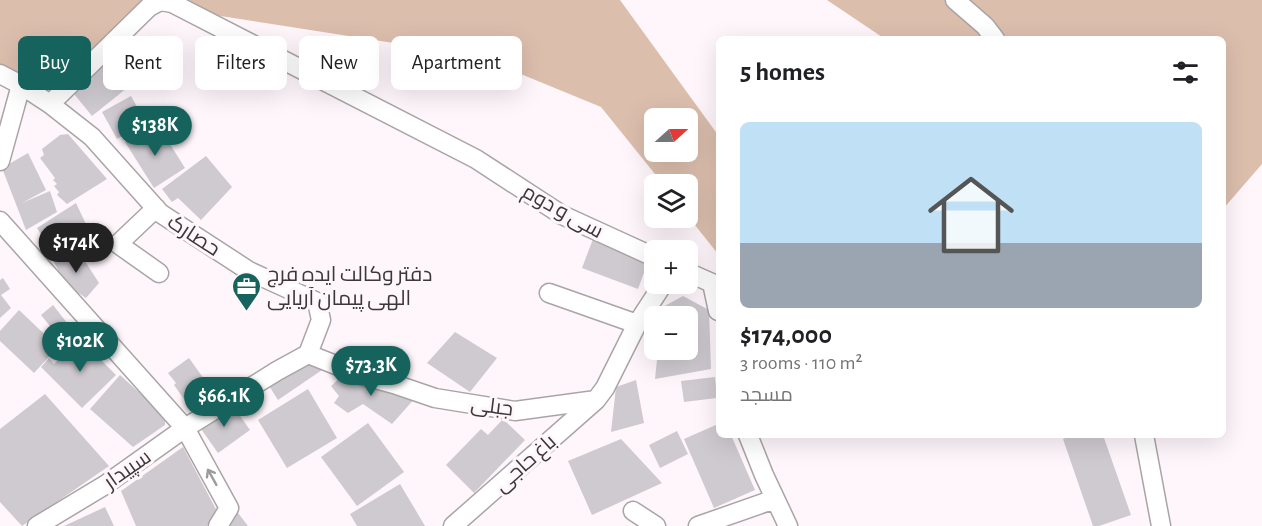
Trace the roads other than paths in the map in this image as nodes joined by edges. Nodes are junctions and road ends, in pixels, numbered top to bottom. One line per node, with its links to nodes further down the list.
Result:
1 (955, 0): 2 (street)
2 (993, 36)
3 (0, 74): 4 (street, حصارک)
4 (18, 83)
5 (20, 90): 8 (street)
6 (29, 90): 7 (street, حصارک)
7 (50, 104): 9 (street, حصارک); 11 (street, سی و دوم)
8 (0, 161)
9 (156, 208): 12 (street); 18 (street, حصارک)
10 (0, 221): 20 (street)
11 (644, 252)
12 (159, 273)
13 (698, 277): 16 (street)
14 (549, 293): 17 (street)
15 (656, 294): 17 (street)
16 (716, 302)
17 (637, 324): 19 (street)
18 (309, 354): 19 (street, جبلی); 20 (street, سپیدار)
19 (596, 400): 27 (street, باغ حاجی)
20 (185, 428): 25 (street, سپیدار); 26 (street, one-way to 20)
21 (749, 438): 23 (street)
22 (1145, 438): 31 (street)
23 (775, 499): 29 (street); 30 (street)
24 (633, 511): 28 (street)
25 (37, 526)
26 (218, 526)
27 (453, 526)
28 (656, 526)
29 (698, 526)
30 (788, 526)
31 (1161, 526)

